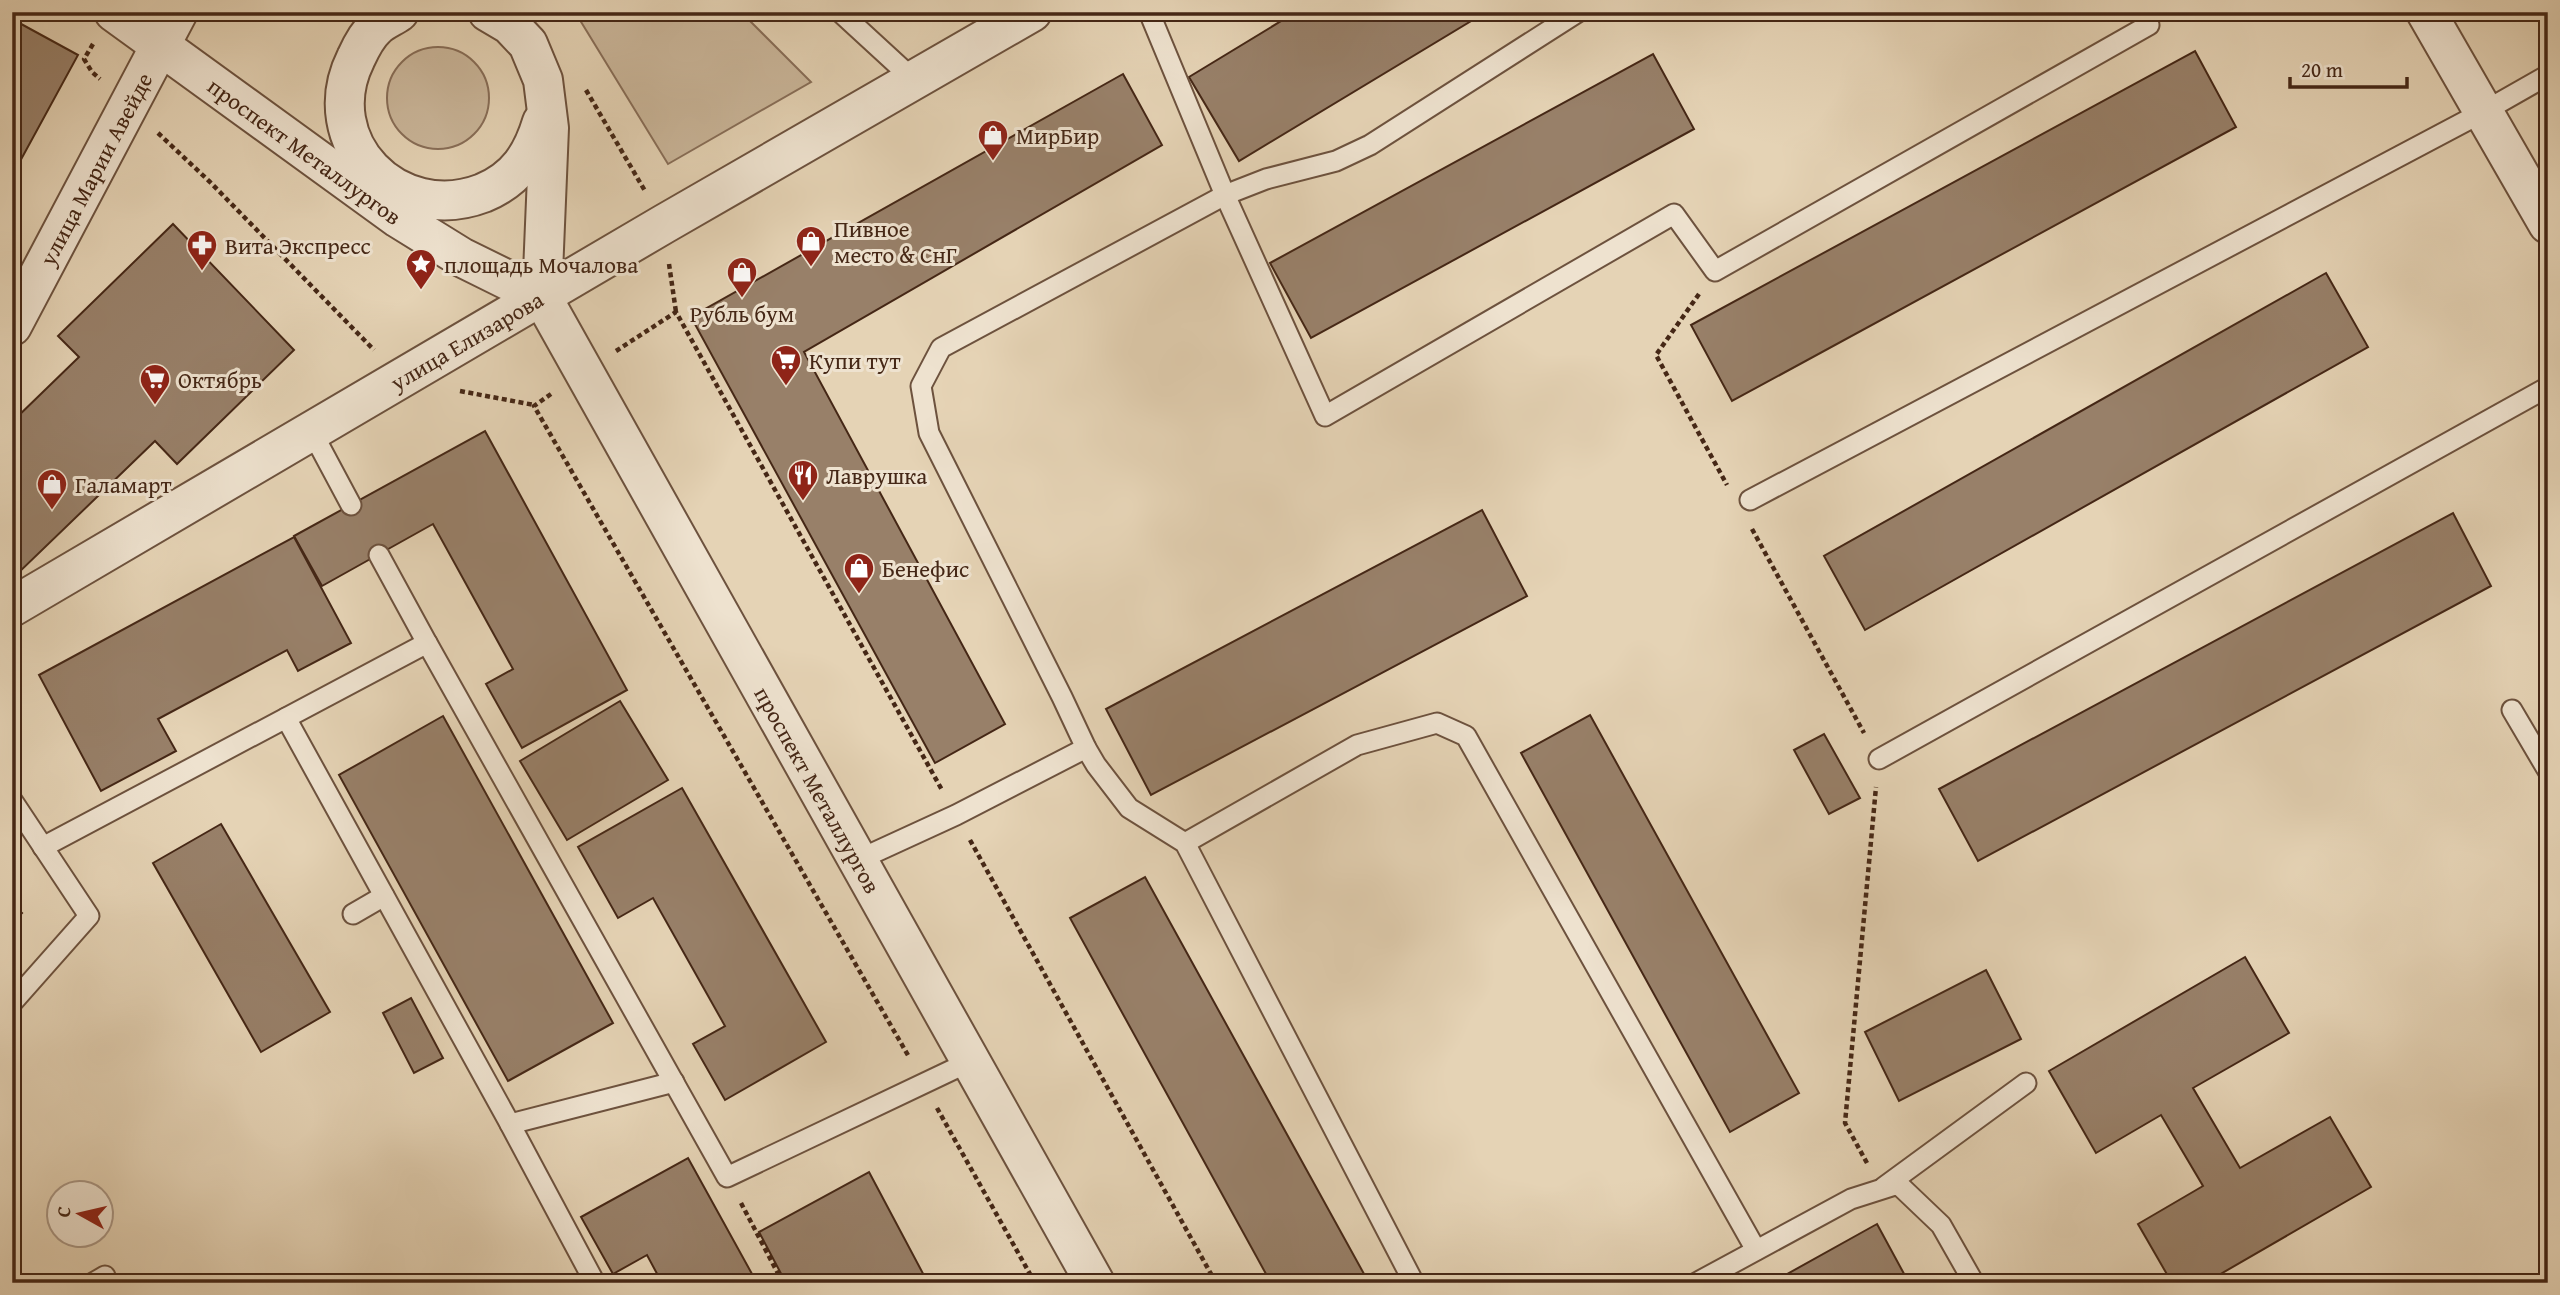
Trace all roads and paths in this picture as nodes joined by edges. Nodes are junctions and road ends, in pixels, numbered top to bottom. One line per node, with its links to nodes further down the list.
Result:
1 (114, 12): 10 (street, проспект Металлургов)
2 (399, 12): 18 (street)
3 (840, 12): 13 (lane)
4 (1032, 12): 13 (street, улица Елизарова)
5 (1149, 12): 17 (lane)
6 (1578, 12): 17 (lane)
7 (2142, 12): 21 (lane)
8 (2426, 12): 15 (street)
9 (493, 14): 12 (street)
10 (169, 28): 18 (street, проспект Металлургов); 24 (street, улица Марии Авейде)
11 (2548, 75): 15 (lane)
12 (543, 80): 18 (street); 22 (street)
13 (914, 80): 19 (street, улица Елизарова)
14 (582, 83): 19 (path)
15 (2483, 112): 20 (street); 30 (lane)
16 (210, 182): 25 (path)
17 (1225, 195): 21 (lane); 38 (lane)
18 (391, 197): 22 (street, проспект Металлургов)
19 (664, 224): 22 (street, улица Елизарова); 23 (path)
20 (2548, 225)
21 (1715, 271): 29 (path)
22 (542, 297): 25 (street, улица Елизарова); 44 (street, проспект Металлургов)
23 (676, 312)
24 (12, 326)
25 (401, 379): 27 (path); 28 (street, улица Елизарова)
26 (2548, 387): 39 (lane)
27 (534, 405)
28 (312, 432): 31 (lane); 34 (street, улица Елизарова)
29 (1730, 490)
30 (1750, 500)
31 (351, 505)
32 (1750, 527): 39 (path)
33 (379, 555): 35 (lane)
34 (12, 607)
35 (427, 643): 37 (lane); 49 (lane)
36 (2512, 710): 40 (lane)
37 (286, 718): 43 (lane); 45 (lane)
38 (1086, 748): 42 (lane); 44 (lane)
39 (1879, 760): 53 (path)
40 (2548, 771)
41 (12, 800): 43 (lane)
42 (1185, 843): 54 (lane); 58 (lane)
43 (43, 847): 47 (lane)
44 (858, 860): 48 (street, проспект Металлургов)
45 (384, 896): 46 (lane); 51 (lane)
46 (353, 914)
47 (12, 1003)
48 (971, 1061): 52 (lane); 57 (street, проспект Металлургов)
49 (674, 1082): 51 (lane); 52 (lane)
50 (2026, 1083): 53 (lane)
51 (510, 1124): 55 (lane)
52 (727, 1177): 56 (path)
53 (1880, 1189): 54 (lane); 60 (lane)
54 (1756, 1250): 59 (lane)
55 (595, 1283)
56 (783, 1283)
57 (1095, 1283)
58 (1415, 1283)
59 (1696, 1283)
60 (1974, 1283)

